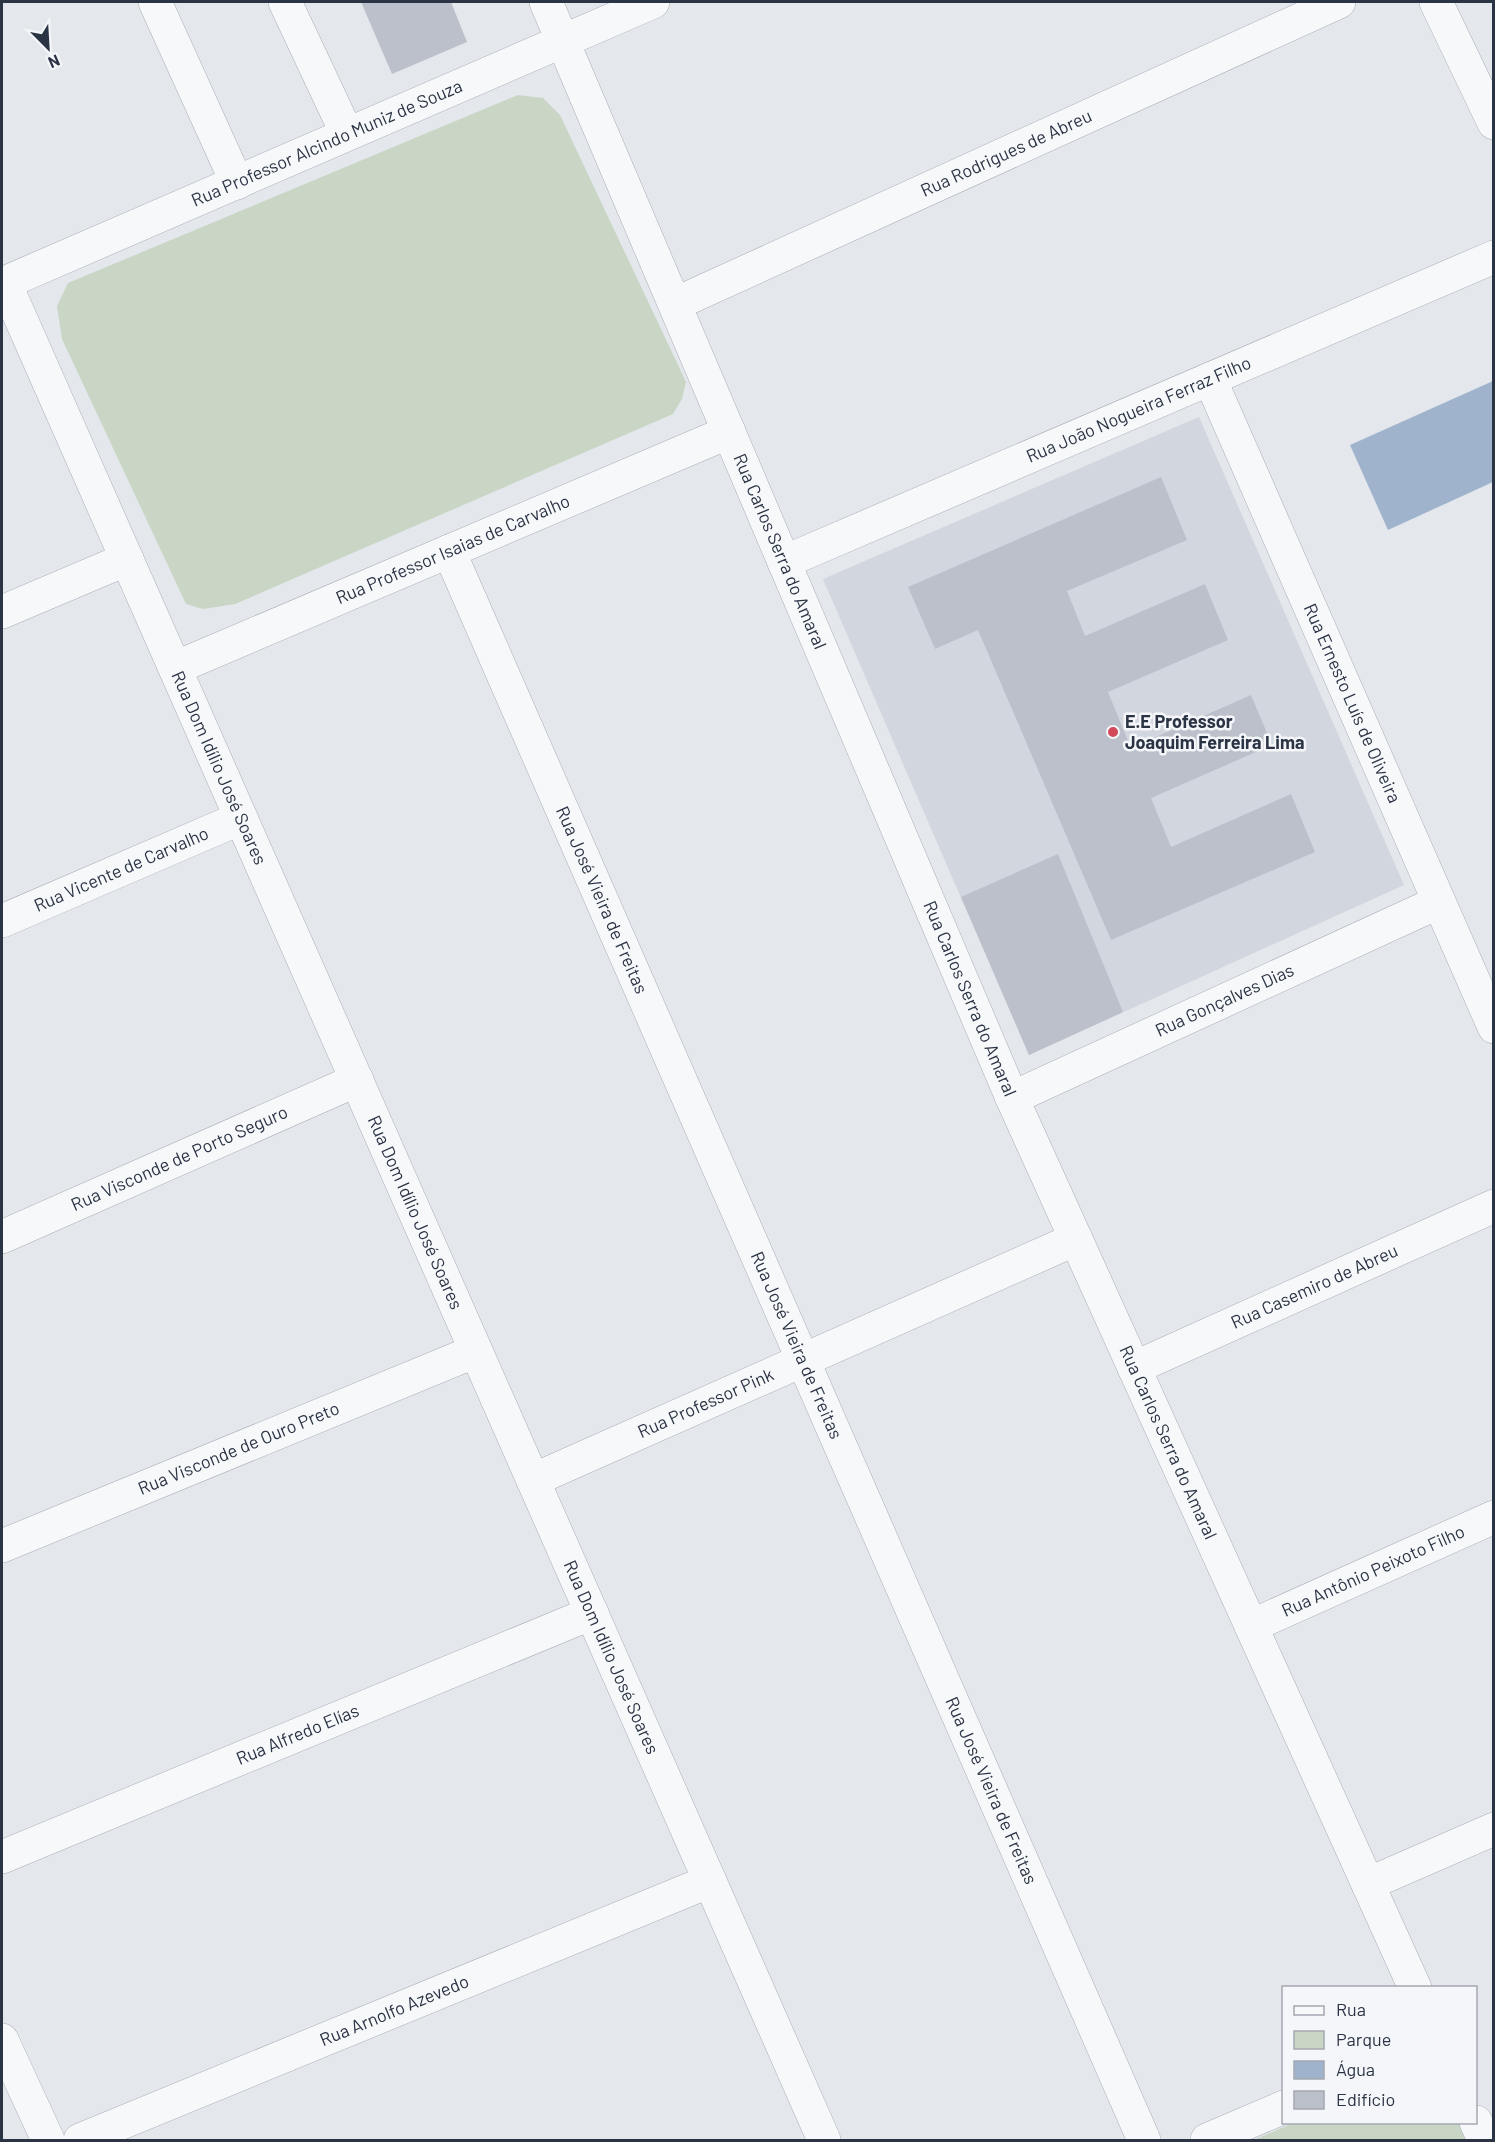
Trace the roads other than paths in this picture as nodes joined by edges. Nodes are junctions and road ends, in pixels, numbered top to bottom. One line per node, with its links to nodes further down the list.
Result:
1 (155, 2): 10 (street)
2 (285, 2): 9 (street)
3 (546, 2): 7 (street, Rua Carlos Serra do Amaral)
4 (653, 2): 7 (street, Rua Professor Alcindo Muniz de Souza)
5 (1339, 2): 13 (street, Rua Rodrigues de Abreu)
6 (1436, 2): 8 (street)
7 (563, 41): 9 (street, Rua Professor Alcindo Muniz de Souza); 13 (street, Rua Carlos Serra do Amaral)
8 (1494, 123)
9 (346, 134): 10 (street, Rua Professor Alcindo Muniz de Souza)
10 (237, 183): 12 (street, Rua Professor Alcindo Muniz de Souza)
11 (1494, 257): 14 (street, Rua João Nogueira Ferraz Filho)
12 (3, 284): 17 (street, Rua Dom Idílio José Soares)
13 (675, 304): 15 (street, Rua Carlos Serra do Amaral)
14 (1210, 379): 18 (street, Rua João Nogueira Ferraz Filho); 22 (street, Rua Ernesto Luís de Oliveira)
15 (729, 432): 16 (street, Rua Professor Isaias de Carvalho); 18 (street, Rua Carlos Serra do Amaral)
16 (449, 551): 20 (street, Rua Professor Isaias de Carvalho); 31 (street, Rua José Vieira de Freitas)
17 (127, 559): 19 (street); 20 (street, Rua Dom Idílio José Soares)
18 (784, 562): 26 (street, Rua Carlos Serra do Amaral)
19 (2, 612)
20 (175, 668): 21 (street, Rua Dom Idílio José Soares)
21 (241, 818): 23 (street, Rua Vicente de Carvalho); 25 (street, Rua Dom Idílio José Soares)
22 (1438, 902): 24 (street, Rua Ernesto Luís de Oliveira); 26 (street, Rua Gonçalves Dias)
23 (2, 921)
24 (1494, 1028)
25 (357, 1080): 28 (street, Rua Visconde de Porto Seguro); 30 (street, Rua Dom Idílio José Soares)
26 (1012, 1098): 29 (street, Rua Carlos Serra do Amaral)
27 (1494, 1206): 32 (street, Rua Casemiro de Abreu)
28 (2, 1237)
29 (1076, 1239): 31 (street, Rua Professor Pink); 32 (street, Rua Carlos Serra do Amaral)
30 (476, 1351): 33 (street, Rua Dom Idílio José Soares); 35 (street, Rua Visconde de Ouro Preto)
31 (803, 1360): 33 (street, Rua Professor Pink); 51 (street, Rua José Vieira de Freitas)
32 (1134, 1368): 37 (street, Rua Carlos Serra do Amaral)
33 (533, 1480): 36 (street, Rua Dom Idílio José Soares)
34 (1494, 1517): 37 (street, Rua Antônio Peixoto Filho)
35 (2, 1546)
36 (592, 1612): 39 (street, Rua Alfredo Elías); 40 (street, Rua Dom Idílio José Soares)
37 (1251, 1626): 41 (street, Rua Carlos Serra do Amaral)
38 (1494, 1829): 41 (street)
39 (2, 1857)
40 (710, 1881): 48 (street, Rua Dom Idílio José Soares); 50 (street, Rua Arnolfo Azevedo)
41 (1368, 1884): 42 (street, Rua Carlos Serra do Amaral)
42 (1414, 1986)
43 (2, 2040): 46 (street)
44 (2, 2097): 46 (street)
45 (1282, 2108): 52 (street)
46 (33, 2111): 49 (street)
47 (1477, 2124): 53 (street)
48 (817, 2138)
49 (48, 2140)
50 (80, 2140)
51 (1144, 2140)
52 (1208, 2140)
53 (1484, 2140)

